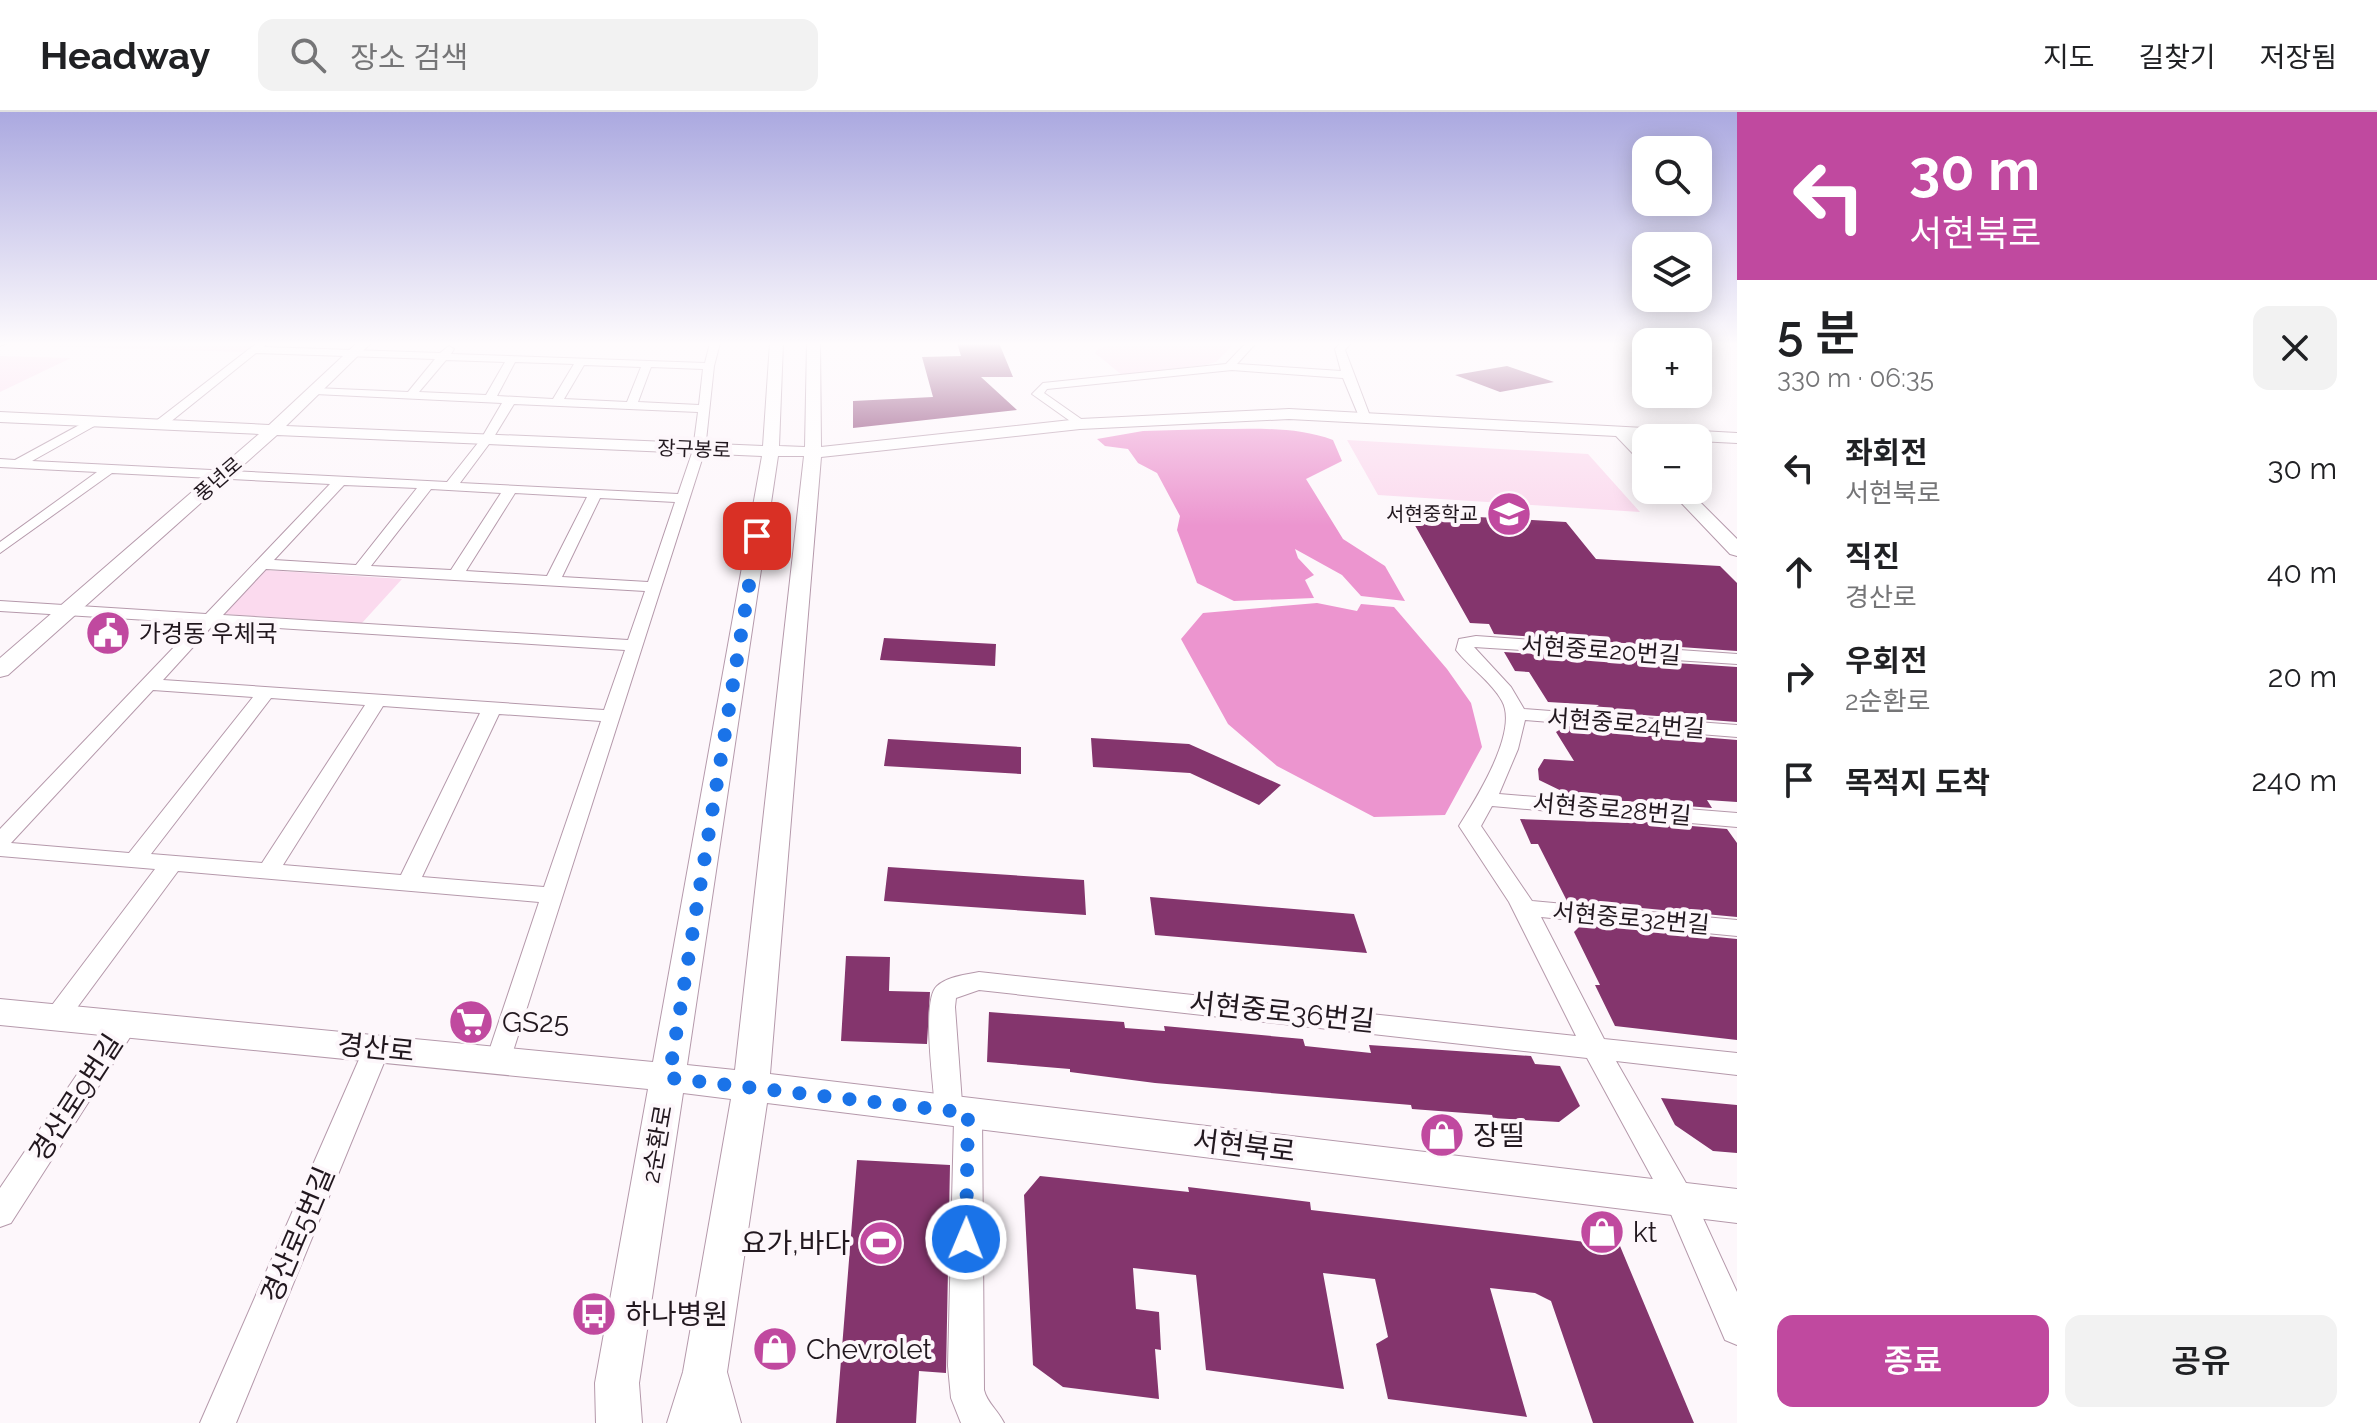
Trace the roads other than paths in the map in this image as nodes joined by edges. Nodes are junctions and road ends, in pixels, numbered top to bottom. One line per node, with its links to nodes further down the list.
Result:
1 (185, 404): 15 (street)
2 (301, 404): 17 (street, 풍년로)
3 (507, 404): 20 (street)
4 (597, 404): 10 (street)
5 (705, 404): 11 (street)
6 (774, 404): 23 (street, 2순환로)
7 (813, 404): 24 (street)
8 (1052, 404): 16 (street)
9 (1360, 404): 12 (street)
10 (631, 406): 11 (street)
11 (704, 409): 22 (street)
12 (1364, 416): 16 (street, 장구봉로); 18 (street, 장구봉로)
13 (0, 417): 14 (street, 장구봉로)
14 (94, 421): 15 (street, 장구봉로); 26 (street)
15 (160, 424): 17 (street, 장구봉로)
16 (1080, 424): 24 (street, 장구봉로)
17 (274, 430): 20 (street, 장구봉로); 29 (street, 풍년로)
18 (1621, 432): 19 (street, 장구봉로); 21 (street)
19 (1737, 438)
20 (486, 440): 22 (street, 장구봉로); 32 (street)
21 (1632, 443)
22 (699, 450): 23 (street, 장구봉로); 35 (street)
23 (771, 451): 24 (street, 장구봉로); 75 (street, 2순환로)
24 (813, 452): 76 (street)
25 (0, 463): 26 (street)
26 (17, 464): 27 (street); 28 (street)
27 (109, 469): 29 (street); 37 (street)
28 (0, 475)
29 (223, 475): 30 (street); 45 (street, 풍년로)
30 (339, 482): 31 (street); 39 (street)
31 (426, 486): 32 (street); 40 (street)
32 (450, 487): 33 (street)
33 (510, 490): 34 (street); 41 (street)
34 (595, 494): 35 (street); 42 (street)
35 (683, 498): 43 (street)
36 (1692, 504): 38 (street)
37 (0, 549)
38 (1737, 550)
39 (262, 564): 40 (street); 46 (street)
40 (360, 570): 41 (street)
41 (455, 576): 42 (street)
42 (552, 581): 43 (street)
43 (653, 587): 47 (street)
44 (0, 606): 45 (street)
45 (68, 610): 46 (street); 49 (street, 풍년로)
46 (210, 619): 47 (street); 50 (street)
47 (634, 645): 55 (street)
48 (1737, 659): 54 (street, 서현중로20번길)
49 (0, 670)
50 (148, 684): 51 (street); 59 (street)
51 (266, 692): 52 (street); 61 (street)
52 (377, 700): 53 (street); 63 (street)
53 (492, 708): 55 (street); 64 (street)
54 (1515, 714): 56 (street, 서현중로24번길); 57 (street)
55 (611, 716): 65 (street)
56 (1737, 731)
57 (1487, 799): 58 (street, 서현중로28번길); 66 (street)
58 (1737, 820)
59 (0, 842)
60 (0, 849): 61 (street)
61 (135, 860): 62 (street)
62 (172, 863): 63 (street); 69 (street)
63 (268, 871): 64 (street)
64 (408, 883): 65 (street)
65 (551, 895): 73 (street)
66 (1525, 908): 67 (street, 서현중로32번길); 72 (street)
67 (1737, 928)
68 (0, 1012): 69 (street, 경산로)
69 (56, 1017): 70 (street, 경산로)
70 (125, 1024): 71 (street, 경산로); 80 (street, 경산로9번길)
71 (377, 1048): 73 (street, 경산로); 84 (street, 경산로5번길)
72 (1595, 1048): 74 (street, 서현중로36번길); 77 (street, 서현중로36번길); 78 (street)
73 (499, 1060): 75 (street, 경산로)
74 (1737, 1064)
75 (669, 1078): 76 (street, 경산로); 83 (street, 2순환로)
76 (751, 1087): 77 (street, 서현북로); 82 (street)
77 (958, 1111): 78 (street, 서현북로); 87 (street)
78 (1679, 1199): 79 (street, 서현북로); 81 (street)
79 (1737, 1206)
80 (0, 1213)
81 (1737, 1329)
82 (705, 1372): 85 (street); 86 (street)
83 (613, 1410)
84 (218, 1423)
85 (690, 1423)
86 (718, 1423)
87 (986, 1423)

